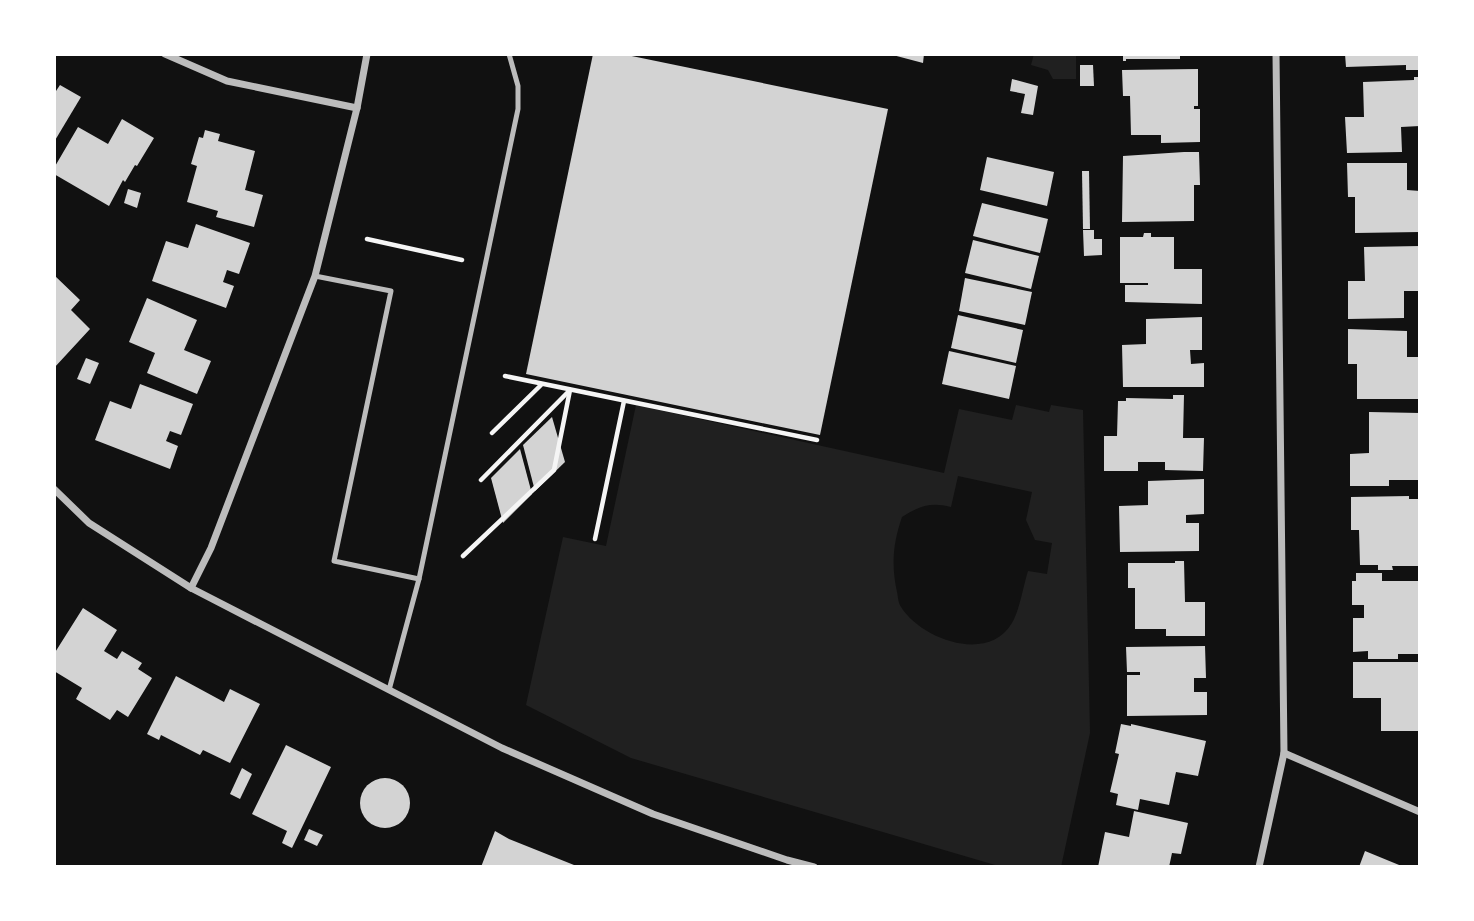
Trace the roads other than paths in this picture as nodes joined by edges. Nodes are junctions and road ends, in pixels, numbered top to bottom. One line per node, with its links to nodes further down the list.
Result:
1 (165, 54): 5 (street)
2 (368, 54): 5 (street)
3 (509, 54): 8 (lane)
4 (1276, 54): 11 (street)
5 (357, 108): 6 (street)
6 (315, 276): 8 (lane); 9 (street)
7 (54, 489): 9 (street)
8 (419, 579): 10 (lane)
9 (191, 589): 10 (street)
10 (389, 691): 13 (street)
11 (1283, 753): 12 (street); 14 (street)
12 (1420, 812)
13 (814, 867)
14 (1259, 867)

